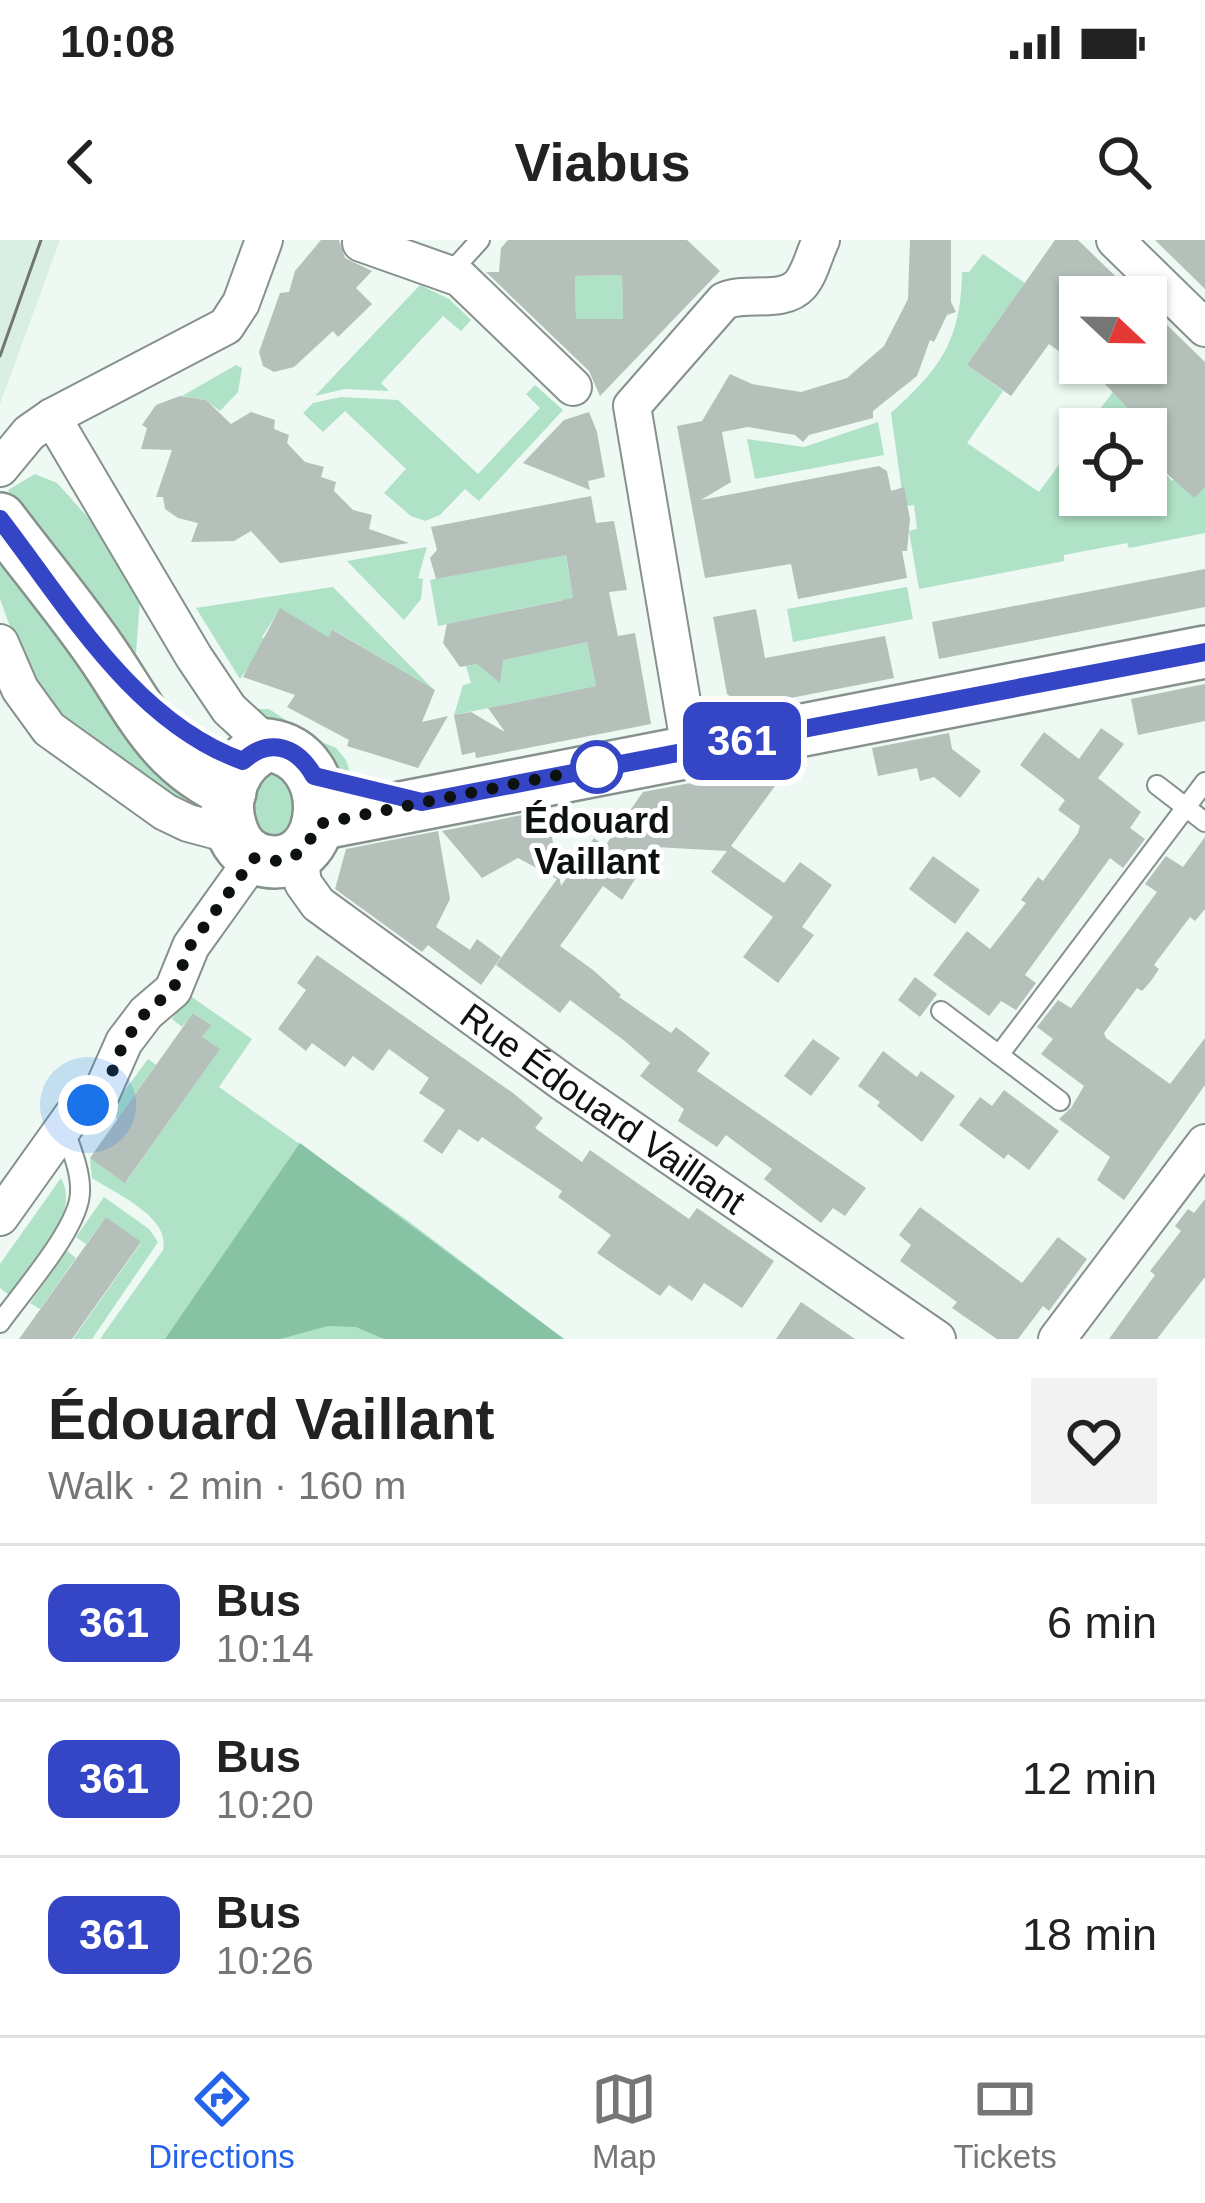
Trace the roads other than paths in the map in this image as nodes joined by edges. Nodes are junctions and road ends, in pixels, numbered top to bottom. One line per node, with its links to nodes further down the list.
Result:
1 (264, 240): 9 (street)
2 (480, 240): 6 (lane)
3 (821, 240): 14 (street)
4 (1115, 240): 7 (street)
5 (361, 243): 6 (street)
6 (450, 273): 8 (street)
7 (1205, 328)
8 (573, 387)
9 (52, 417): 10 (street); 17 (street)
10 (0, 467)
11 (0, 519): 17 (street)
12 (0, 643): 17 (street)
13 (1205, 652): 14 (street)
14 (690, 749): 17 (street)
15 (1205, 782): 18 (lane)
16 (1157, 785): 18 (lane)
17 (270, 806): 23 (street); 27 (street, Rue Édouard Vaillant)
18 (1186, 807): 19 (lane); 21 (lane)
19 (1205, 822)
20 (940, 1011): 21 (lane)
21 (1000, 1055): 22 (lane)
22 (1060, 1101)
23 (63, 1126): 25 (street); 26 (lane)
24 (1205, 1143): 28 (street)
25 (0, 1217)
26 (0, 1323)
27 (937, 1339)
28 (1057, 1339)

